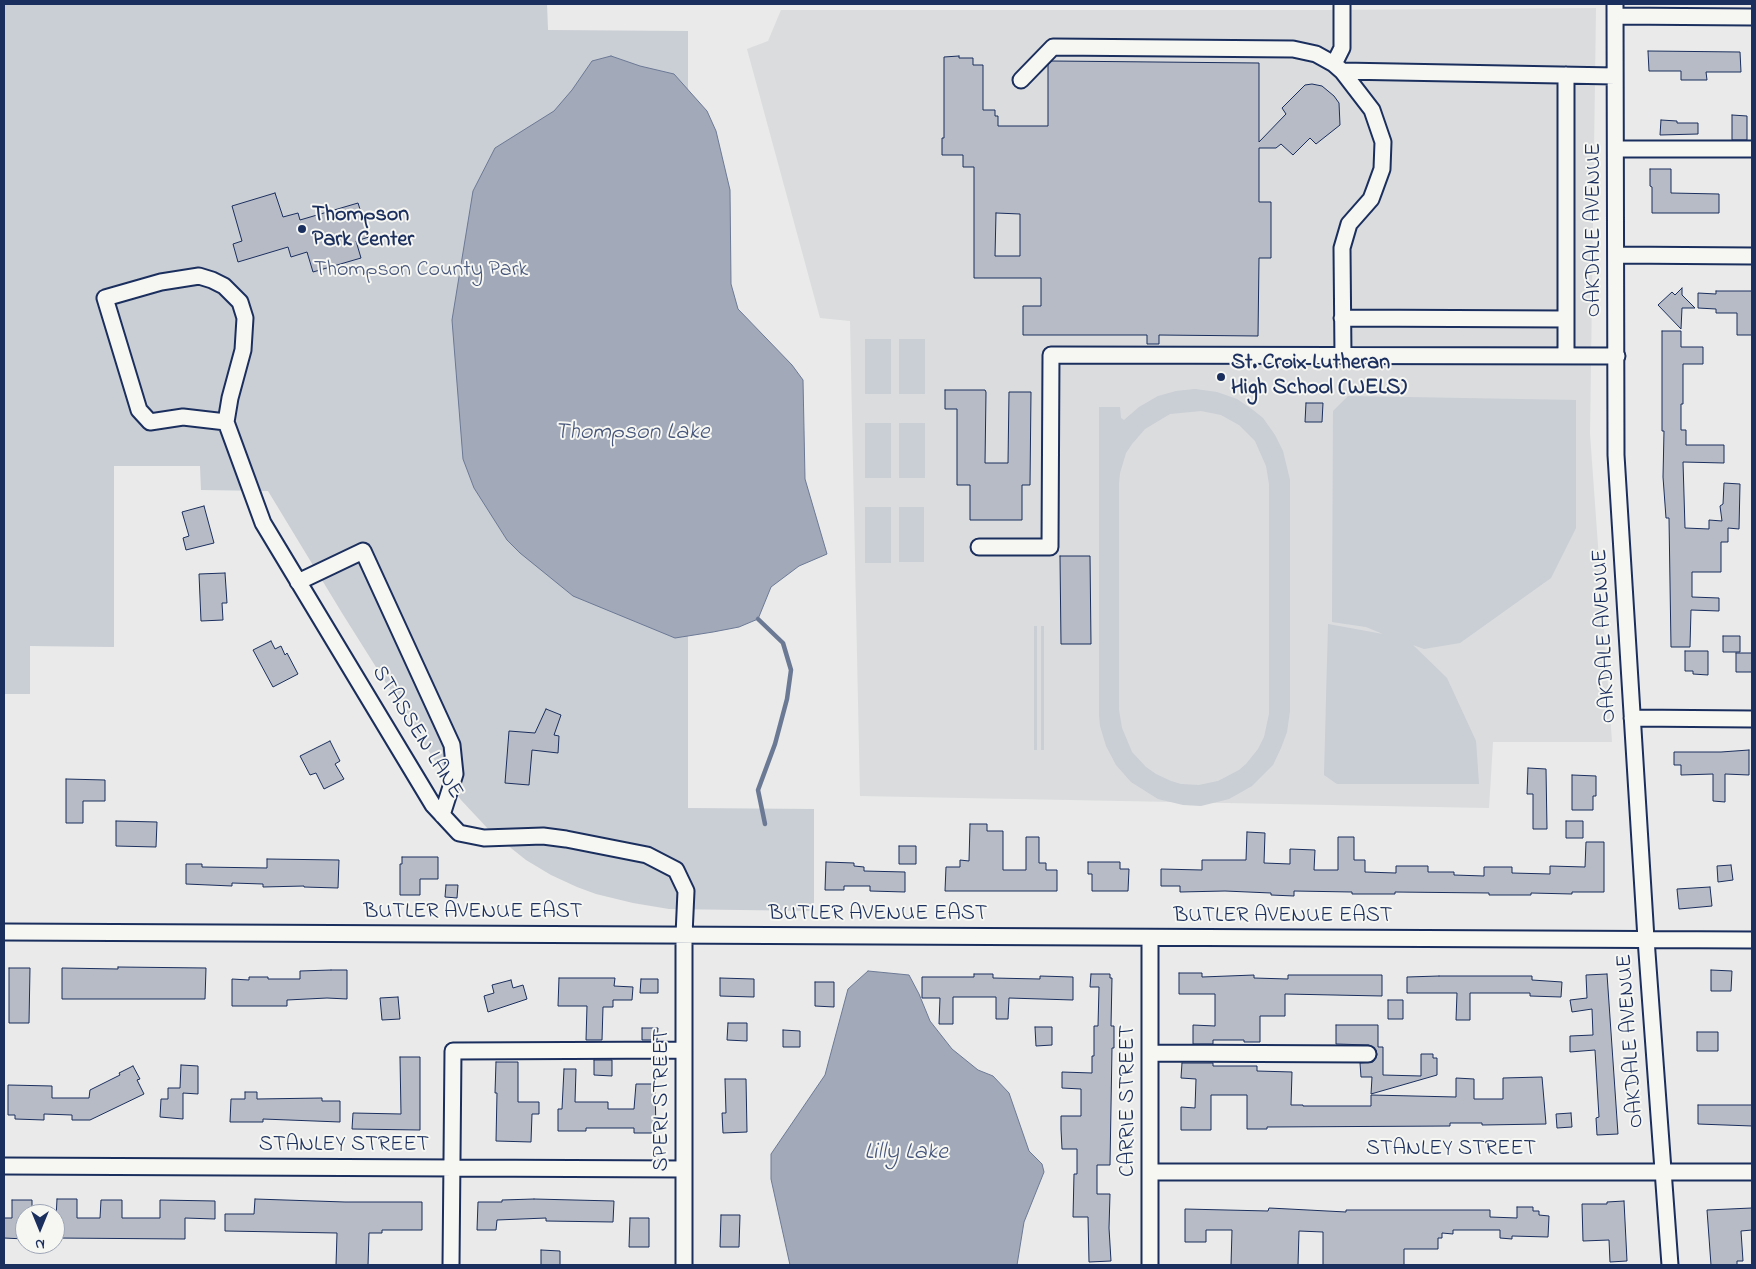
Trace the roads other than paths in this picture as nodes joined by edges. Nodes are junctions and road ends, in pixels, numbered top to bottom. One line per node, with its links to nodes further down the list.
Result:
1 (1342, 4): 4 (street)
2 (1615, 10): 3 (street); 6 (street, OAKDALE AVENUE)
3 (1745, 12)
4 (1338, 67): 5 (street); 7 (street); 12 (street)
5 (1566, 75): 6 (street); 13 (street)
6 (1615, 76): 8 (street, OAKDALE AVENUE)
7 (1021, 80)
8 (1616, 148): 9 (street); 10 (street, OAKDALE AVENUE)
9 (1752, 149)
10 (1617, 255): 11 (street); 16 (street, OAKDALE AVENUE)
11 (1752, 256)
12 (1342, 318): 13 (street); 14 (street)
13 (1566, 319): 15 (street)
14 (1343, 356): 15 (street); 18 (street)
15 (1566, 356): 16 (street)
16 (1616, 356): 20 (street, OAKDALE AVENUE)
17 (226, 422): 17 (street, STASSEN LANE); 19 (street, STASSEN LANE)
18 (979, 547)
19 (298, 582): 22 (street, STASSEN LANE); 22 (street)
20 (1632, 718): 21 (street); 26 (street, OAKDALE AVENUE)
21 (1752, 718)
22 (442, 815): 24 (street, STASSEN LANE)
23 (4, 932): 24 (street, BUTLER AVENUE EAST)
24 (684, 935): 25 (street, BUTLER AVENUE EAST); 28 (street, SPERL STREET)
25 (1150, 938): 26 (street, BUTLER AVENUE EAST); 29 (street, CARRIE STREET)
26 (1646, 940): 27 (street, BUTLER AVENUE EAST); 35 (street, OAKDALE AVENUE)
27 (1752, 940)
28 (684, 1050): 32 (street); 33 (street, SPERL STREET)
29 (1150, 1052): 30 (street); 34 (street, CARRIE STREET)
30 (1368, 1054)
31 (4, 1166): 32 (street, STANLEY STREET)
32 (451, 1168): 33 (street, STANLEY STREET); 37 (street)
33 (684, 1169): 38 (street, SPERL STREET)
34 (1150, 1172): 35 (street, STANLEY STREET); 39 (street, CARRIE STREET)
35 (1663, 1172): 36 (street, STANLEY STREET); 40 (street, OAKDALE AVENUE)
36 (1752, 1172)
37 (451, 1265)
38 (684, 1265)
39 (1150, 1265)
40 (1670, 1265)

